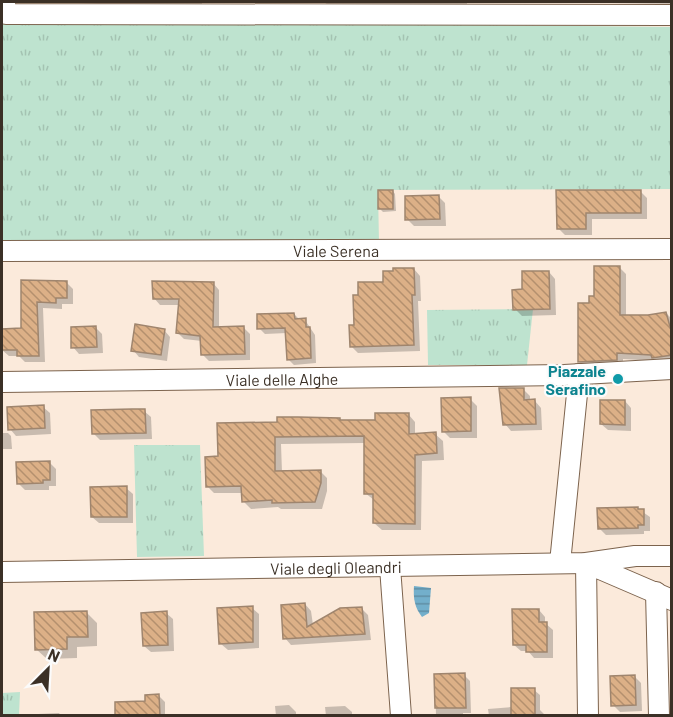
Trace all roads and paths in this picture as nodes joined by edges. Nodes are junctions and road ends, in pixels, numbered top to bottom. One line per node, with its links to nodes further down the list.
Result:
1 (5, 2): 2 (street)
2 (258, 8): 3 (street)
3 (514, 8): 4 (street)
4 (672, 15)
5 (672, 249): 6 (street, Viale Serena)
6 (2, 251)
7 (672, 369): 8 (street, Viale delle Alghe)
8 (571, 375): 9 (street, Viale delle Alghe); 11 (street)
9 (2, 382)
10 (672, 556): 12 (street, Viale degli Oleandri)
11 (560, 563): 12 (street, Viale degli Oleandri); 13 (street, Viale degli Oleandri)
12 (586, 563): 15 (street); 17 (street)
13 (390, 567): 14 (street, Viale degli Oleandri); 16 (street)
14 (2, 572)
15 (664, 596): 18 (street)
16 (401, 716)
17 (588, 716)
18 (659, 716)

